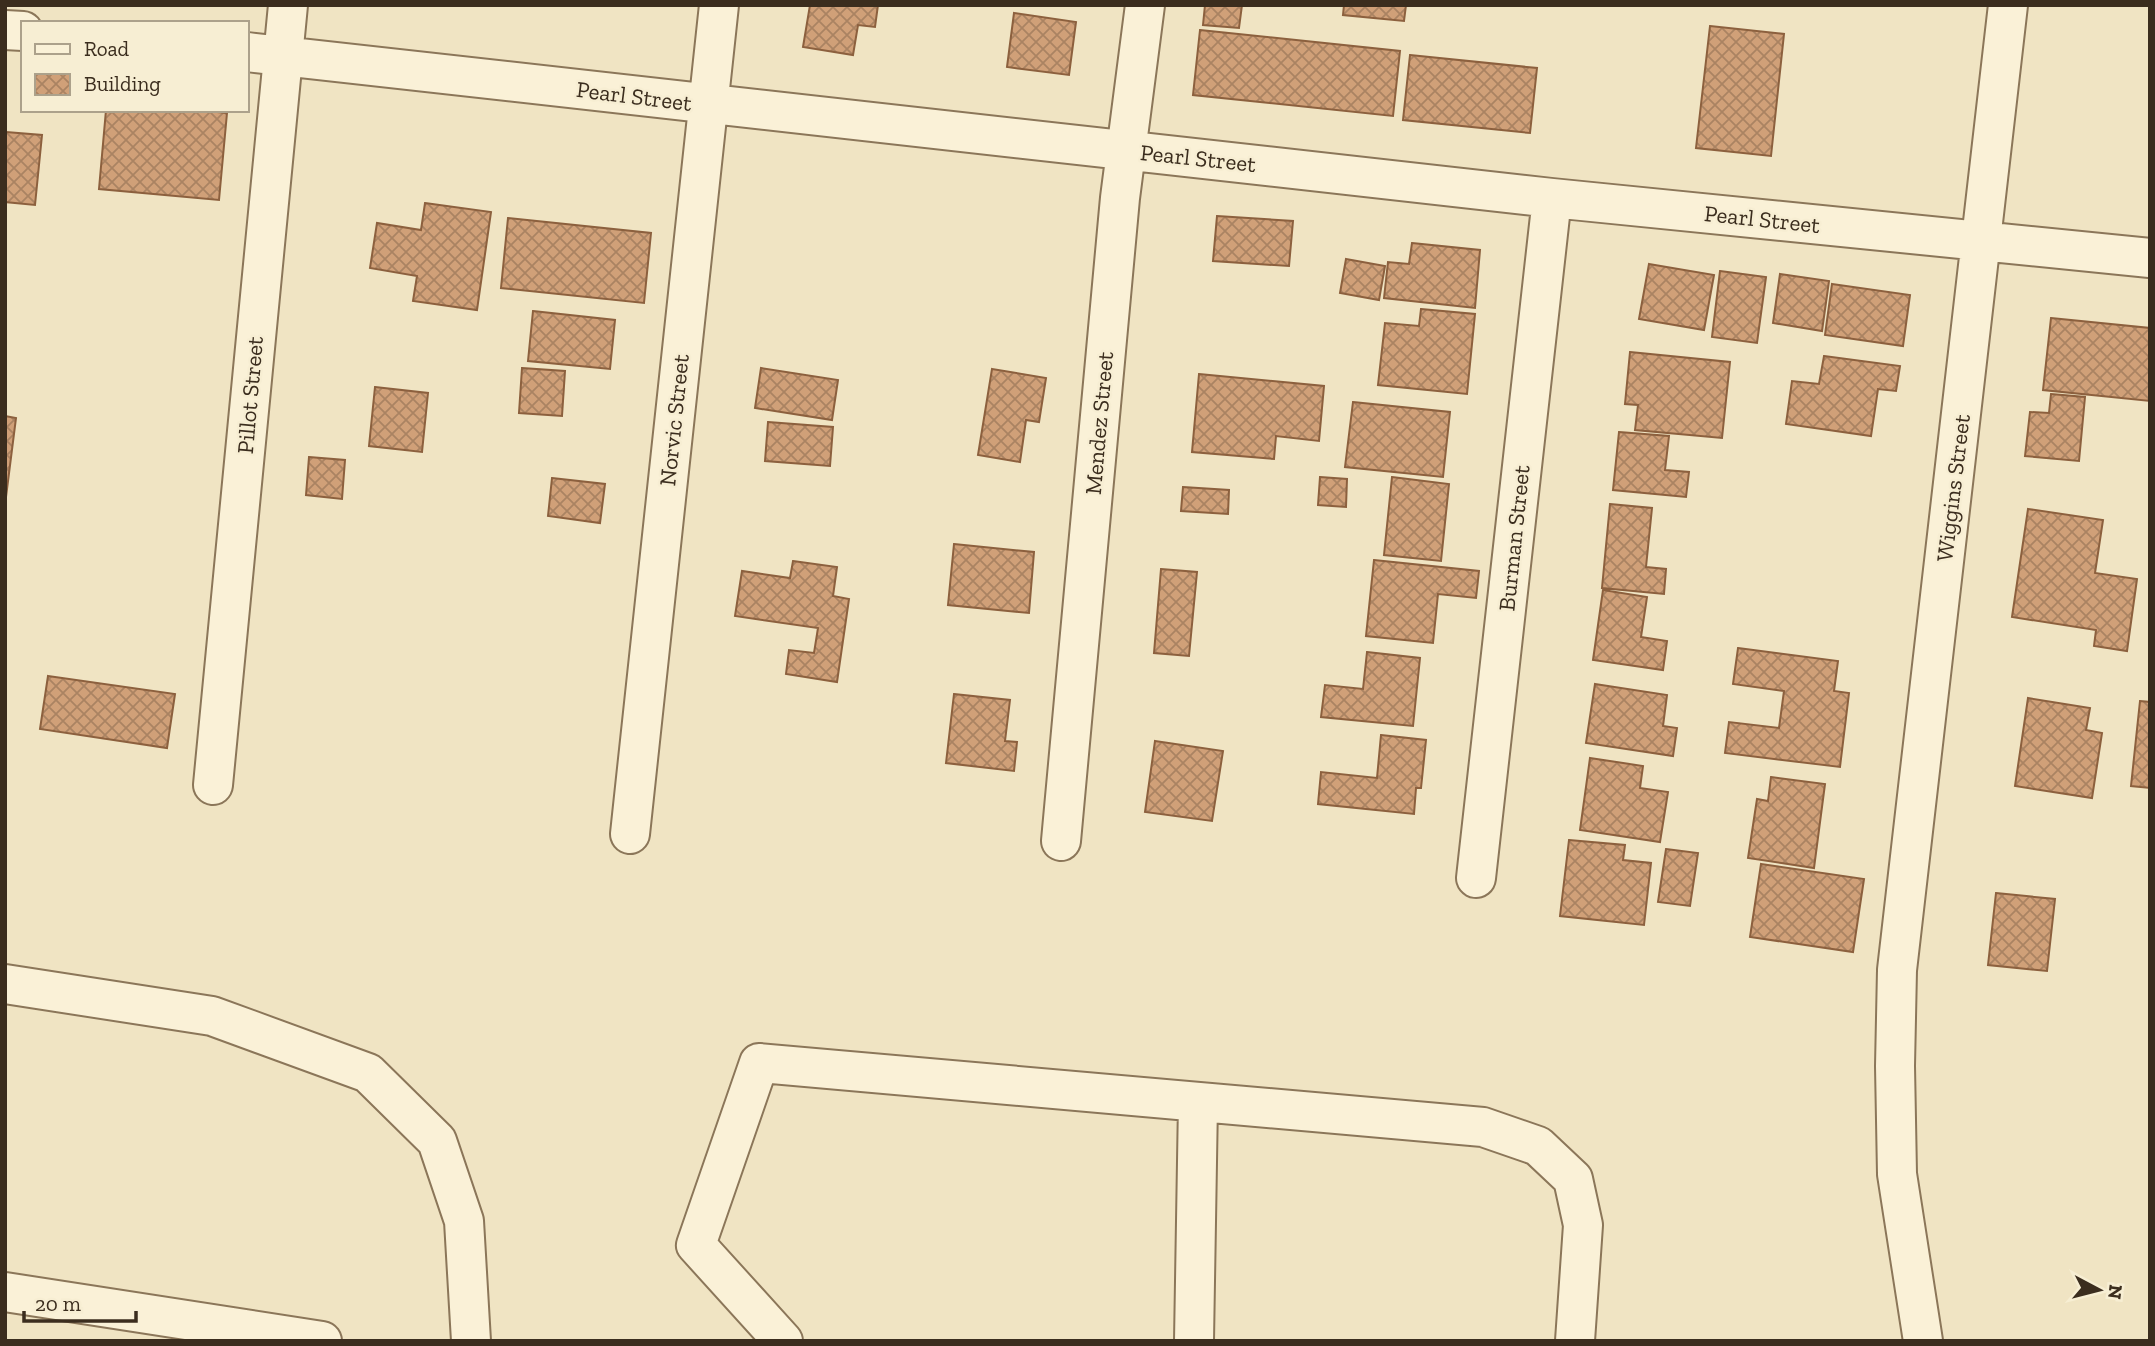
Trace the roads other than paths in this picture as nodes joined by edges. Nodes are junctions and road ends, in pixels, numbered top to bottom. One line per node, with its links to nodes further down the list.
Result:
1 (288, 5): 5 (street, Pillot Street)
2 (719, 5): 6 (street, Norvic Street)
3 (1145, 5): 7 (street, Mendez Street)
4 (2008, 5): 9 (street, Wiggins Street)
5 (265, 53): 6 (street, Pearl Street); 11 (street, Pillot Street)
6 (708, 104): 7 (street, Pearl Street); 12 (street, Norvic Street)
7 (1127, 150): 8 (street, Pearl Street); 13 (street, Mendez Street)
8 (1552, 198): 9 (street, Pearl Street); 14 (street, Burman Street)
9 (1981, 241): 10 (street, Pearl Street); 23 (street, Wiggins Street)
10 (2150, 258)
11 (213, 785)
12 (630, 834)
13 (1060, 841)
14 (1476, 878)
15 (5, 984): 19 (street)
16 (1198, 1101): 20 (street); 21 (street); 22 (street)
17 (5, 1292): 18 (street)
18 (322, 1341)
19 (471, 1341)
20 (783, 1341)
21 (1194, 1341)
22 (1575, 1341)
23 (1923, 1341)

